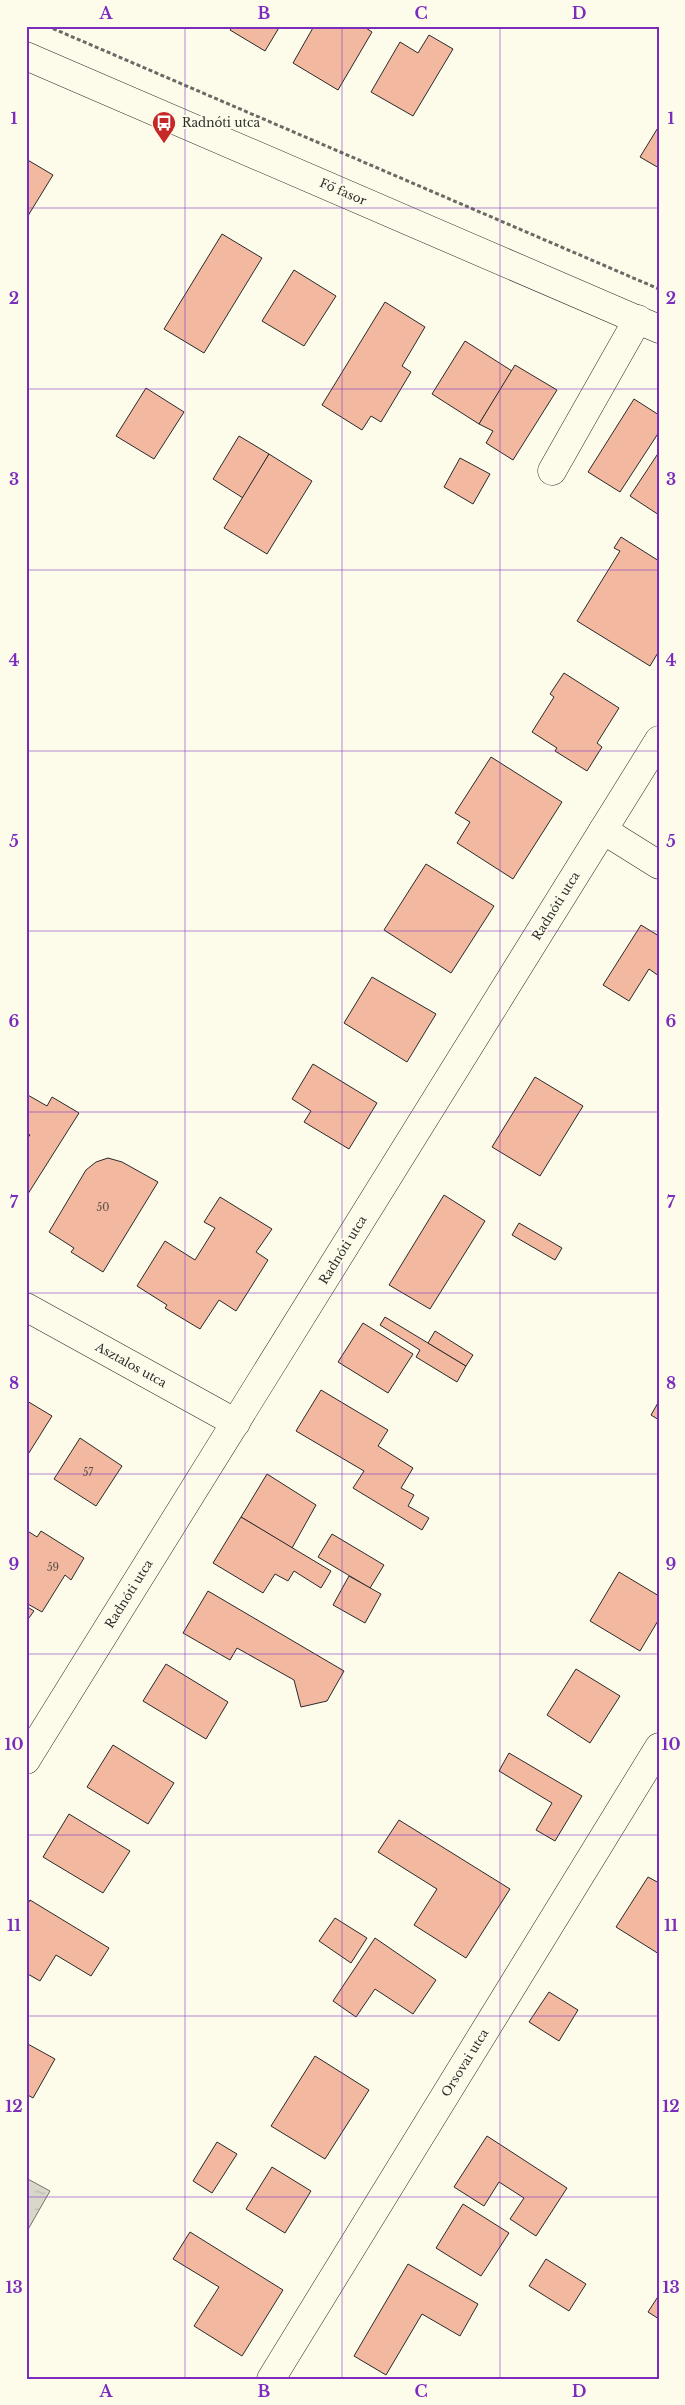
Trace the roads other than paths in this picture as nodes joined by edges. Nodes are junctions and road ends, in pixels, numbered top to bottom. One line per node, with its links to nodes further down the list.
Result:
1 (26, 56): 2 (street, Fő fasor)
2 (648, 324): 3 (street)
3 (552, 472)
4 (659, 740): 5 (street, Radnóti utca)
5 (603, 830): 6 (street); 8 (street, Radnóti utca)
6 (659, 865)
7 (26, 1307): 8 (street, Asztalos utca)
8 (236, 1423): 10 (street, Radnóti utca)
9 (659, 1748): 11 (street, Orsovai utca)
10 (26, 1760)
11 (272, 2379)

